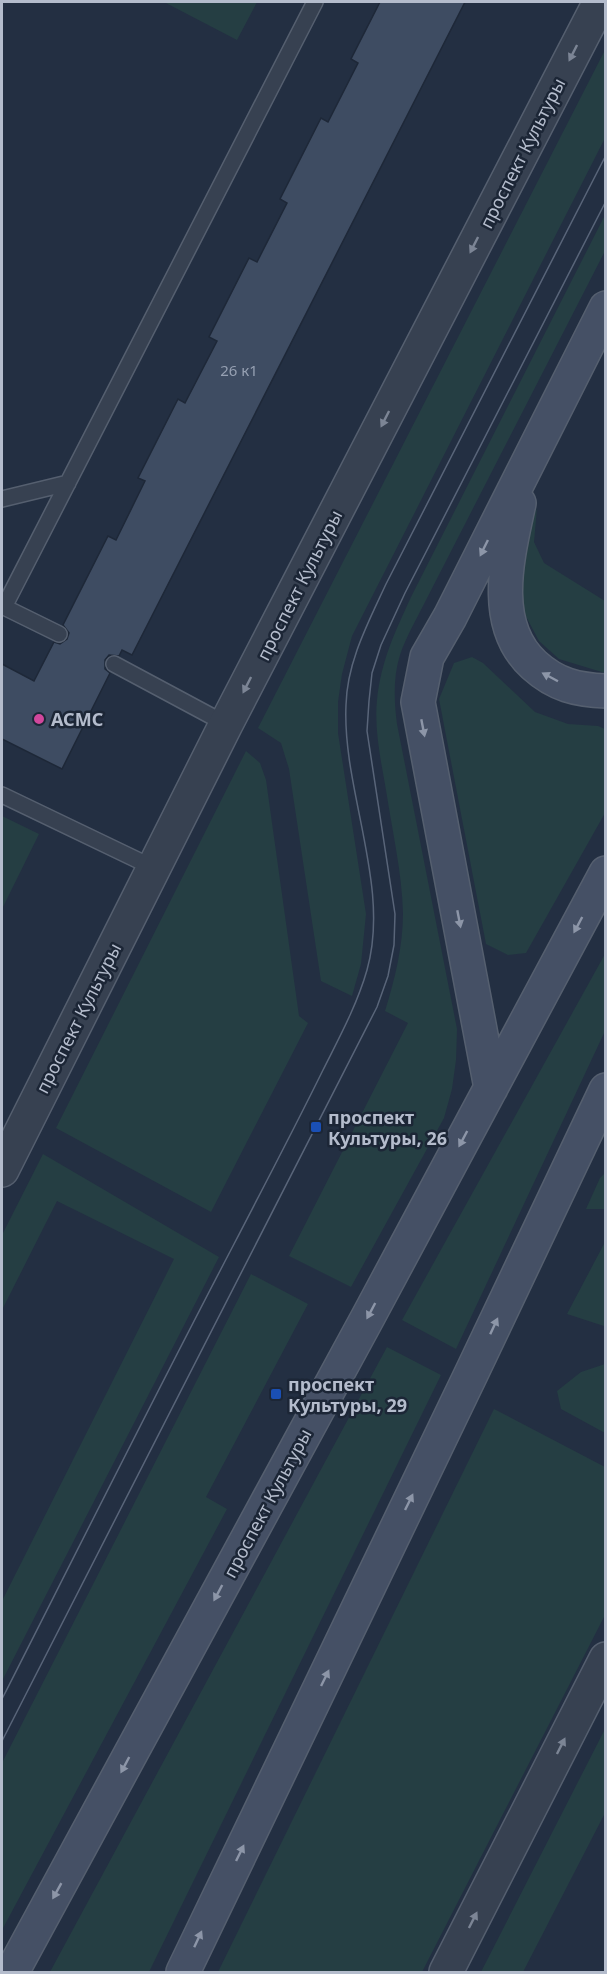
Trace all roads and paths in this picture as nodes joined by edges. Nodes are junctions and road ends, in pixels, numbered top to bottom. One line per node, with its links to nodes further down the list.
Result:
1 (315, 2): 5 (lane)
2 (600, 2): 11 (street, проспект Культуры, one-way to 11)
3 (606, 308): 4 (main road)
4 (529, 458): 10 (main road, one-way to 4); 15 (main road, one-way to 15)
5 (68, 483): 6 (lane); 7 (lane)
6 (2, 499)
7 (3, 606): 8 (lane)
8 (59, 634)
9 (114, 664): 11 (lane)
10 (606, 691)
11 (226, 724): 13 (street, проспект Культуры)
12 (2, 795): 13 (lane)
13 (154, 868): 19 (street, проспект Культуры)
14 (606, 873): 15 (main road, проспект Культуры, one-way to 15)
15 (491, 1088): 21 (main road, проспект Культуры, one-way to 21)
16 (606, 1090): 18 (main road)
17 (606, 1144): 18 (main road)
18 (571, 1161): 22 (main road, one-way to 18)
19 (2, 1170)
20 (606, 1659): 23 (street, one-way to 20)
21 (12, 1972)
22 (183, 1972)
23 (446, 1972)

